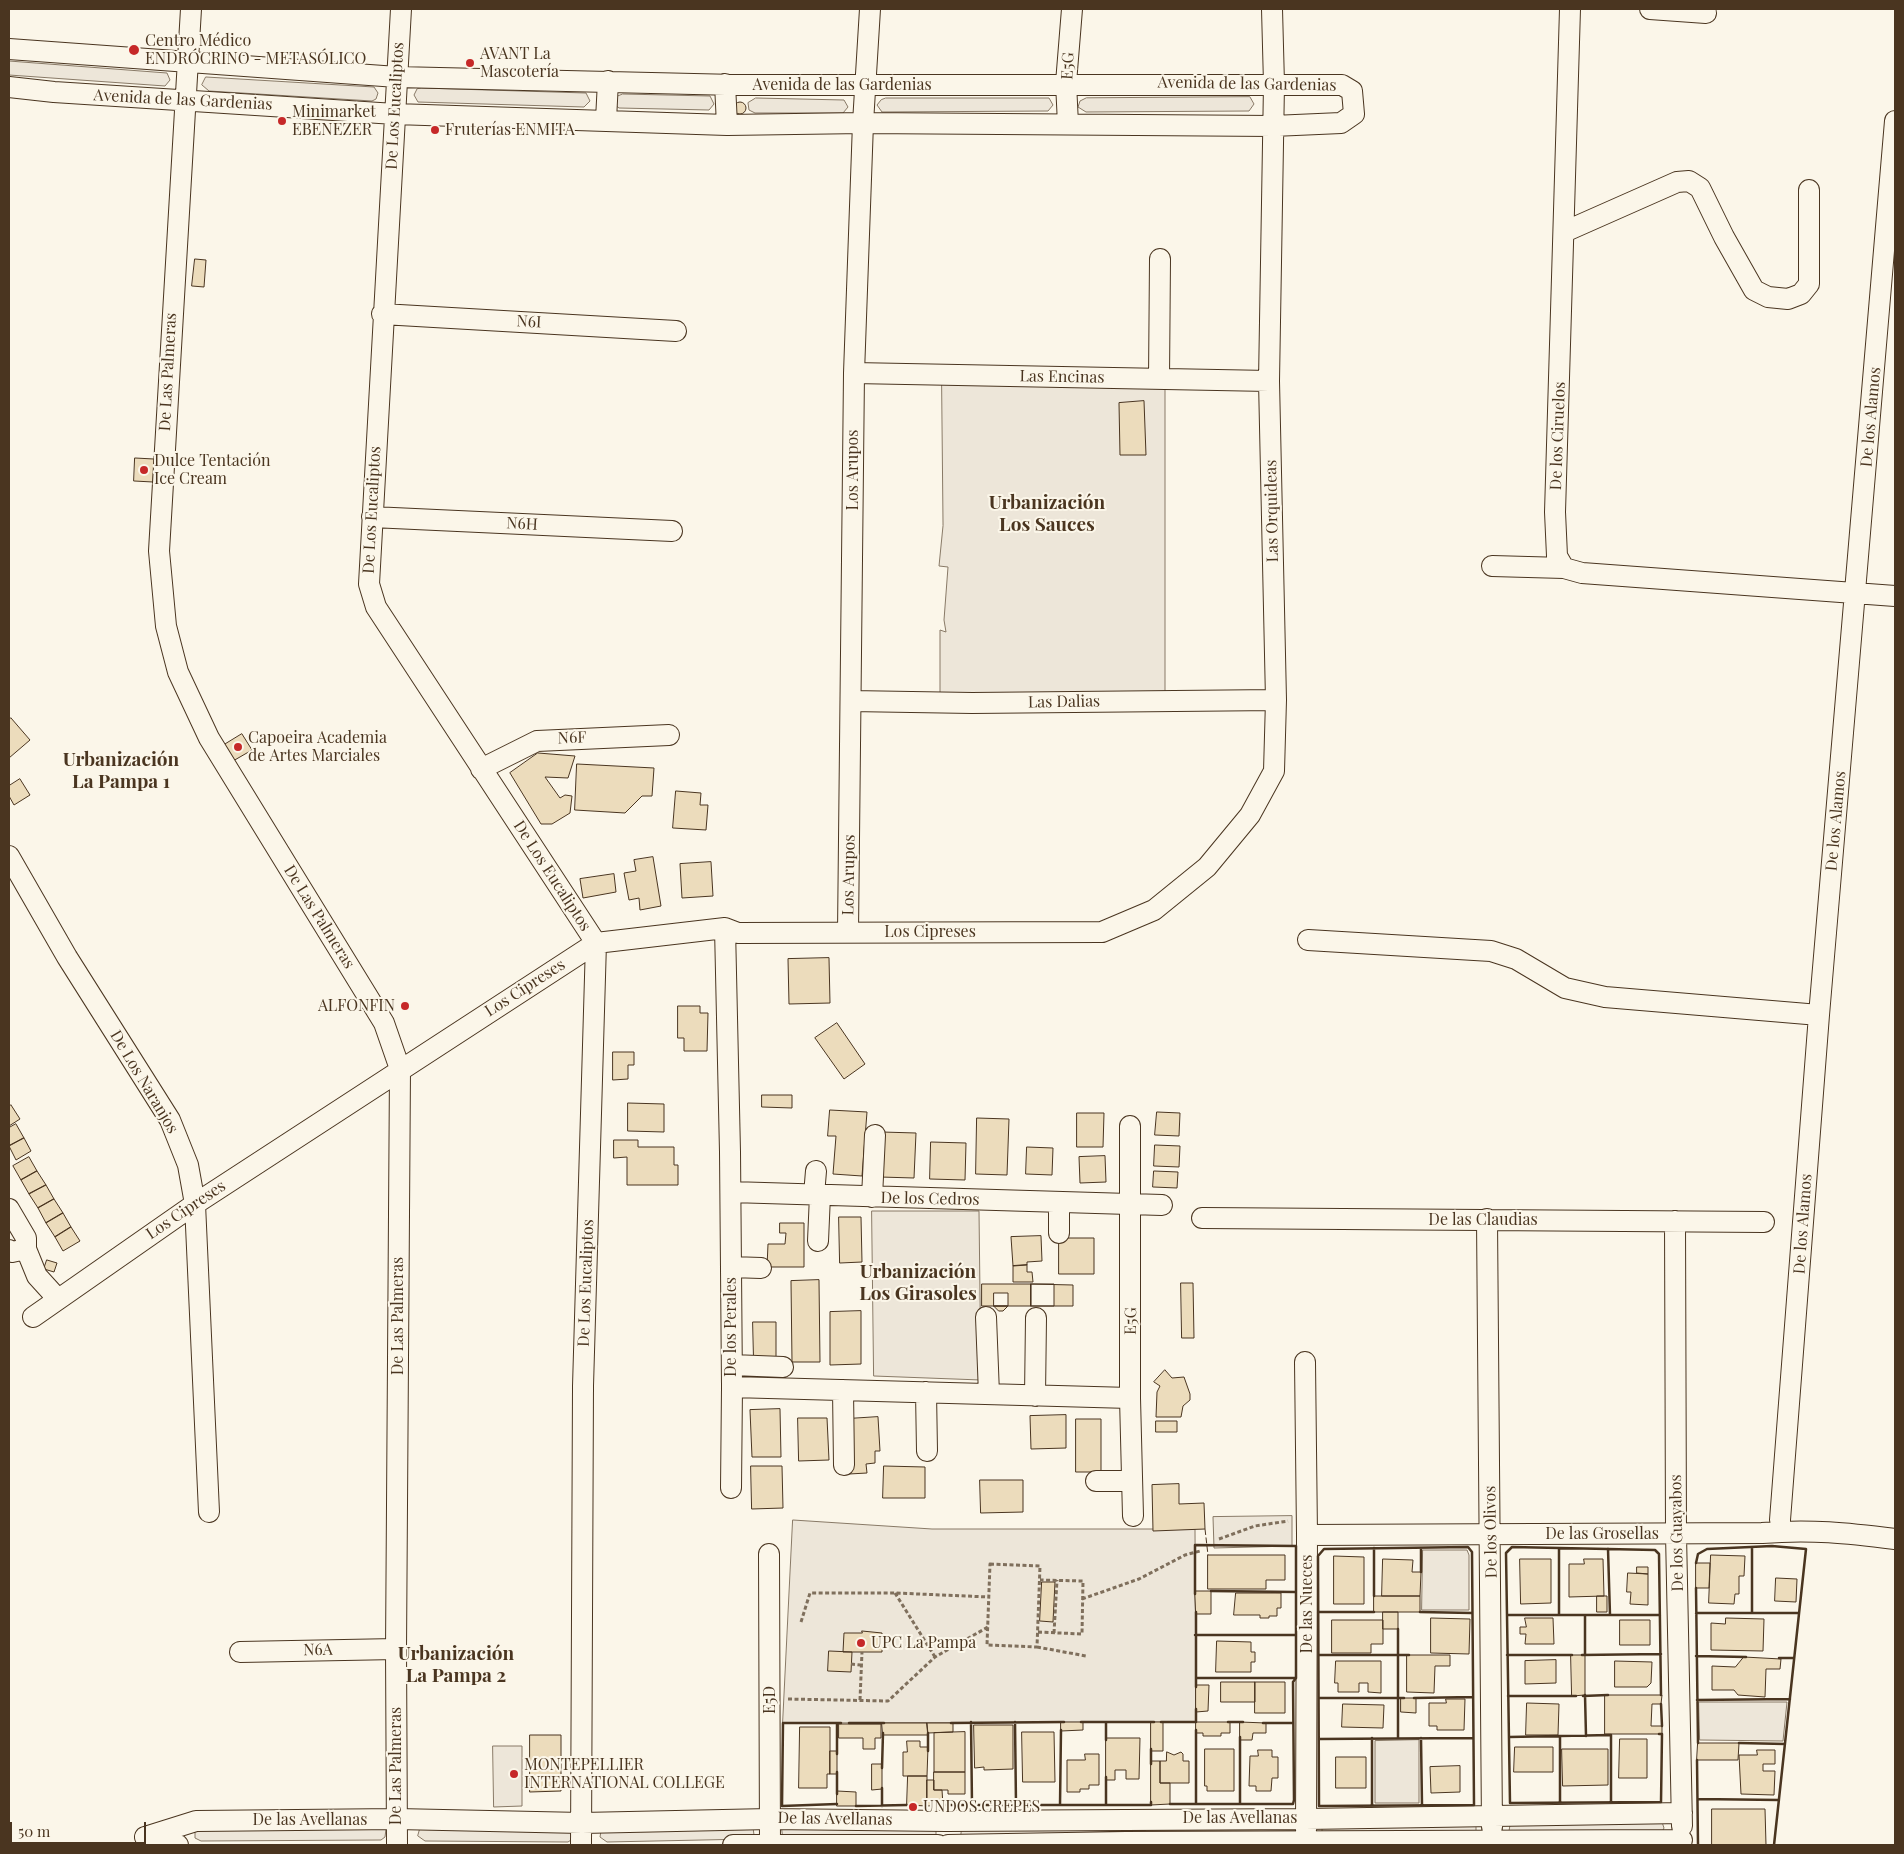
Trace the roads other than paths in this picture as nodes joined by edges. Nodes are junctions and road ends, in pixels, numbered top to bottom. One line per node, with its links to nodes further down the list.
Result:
1 (191, 9): 10 (street, De Las Palmeras)
2 (400, 9): 11 (street, De Los Eucaliptos)
3 (870, 9): 16 (street, Los Arupos)
4 (1072, 9): 13 (street, E5G)
5 (1272, 9): 15 (street, Las Orquideas)
6 (1570, 9): 27 (street, De los Ciruelos)
7 (1650, 9): 8 (street)
8 (1706, 13)
9 (9, 49): 10 (street, Avenida de las Gardenias)
10 (188, 63): 11 (street, Avenida de las Gardenias); 18 (street, De Las Palmeras)
11 (397, 77): 12 (street, Avenida de las Gardenias); 19 (street, De Los Eucaliptos)
12 (608, 81): 14 (street, Avenida de las Gardenias); 20 (street)
13 (1066, 83): 15 (street, Avenida de las Gardenias); 16 (street, Avenida de las Gardenias); 23 (street, E5G)
14 (726, 84): 16 (street, Avenida de las Gardenias); 24 (street)
15 (1274, 84): 25 (street, Las Orquideas); 25 (street, Avenida de las Gardenias)
16 (866, 85): 22 (street, Los Arupos)
17 (9, 87): 18 (street, Avenida de las Gardenias)
18 (184, 99): 19 (street, Avenida de las Gardenias); 51 (street, De Las Palmeras)
19 (395, 114): 20 (street, Avenida de las Gardenias); 29 (street, De Los Eucaliptos)
20 (606, 120): 24 (street, Avenida de las Gardenias)
21 (1895, 122): 38 (street, De los Alamos)
22 (863, 123): 23 (street, Avenida de las Gardenias); 24 (street, Avenida de las Gardenias); 31 (street, Los Arupos)
23 (1068, 124): 25 (street, Avenida de las Gardenias)
24 (726, 125)
25 (1273, 126): 33 (street, Las Orquideas)
26 (1809, 190): 27 (street)
27 (1564, 232): 37 (street, De los Ciruelos)
28 (1160, 258): 32 (street)
29 (382, 314): 30 (street, N6I); 34 (street, De Los Eucaliptos)
30 (676, 331)
31 (854, 373): 32 (street, Las Encinas); 41 (street, Los Arupos)
32 (1159, 379): 33 (street, Las Encinas)
33 (1269, 381): 40 (street, Las Orquideas)
34 (372, 517): 35 (street, N6H); 43 (street, De Los Eucaliptos)
35 (672, 531)
36 (1492, 566): 37 (street)
37 (1564, 568): 38 (street)
38 (1857, 592): 39 (street); 50 (street, De los Alamos)
39 (1895, 596)
40 (1276, 700): 41 (street, Las Dalias); 47 (street, Las Orquideas)
41 (852, 701): 46 (street, Los Arupos)
42 (669, 735): 43 (street, N6F)
43 (481, 769): 49 (street, De Los Eucaliptos)
44 (9, 856): 59 (street, De Los Naranjos)
45 (725, 928): 46 (street, Los Cipreses); 49 (street, Los Cipreses); 55 (street, De los Perales)
46 (848, 932): 47 (street, Los Cipreses)
47 (1102, 932)
48 (1308, 940): 50 (street)
49 (596, 943): 51 (street, Los Cipreses); 107 (street, De Los Eucaliptos)
50 (1819, 1015): 92 (street, De los Alamos)
51 (400, 1069): 59 (street, Los Cipreses); 98 (street, De Las Palmeras)
52 (1130, 1126): 60 (street, E5G)
53 (875, 1135): 57 (street)
54 (816, 1171): 56 (street)
55 (731, 1192): 56 (street, De los Cedros); 70 (street, De los Perales)
56 (817, 1195): 57 (street, De los Cedros); 68 (street)
57 (872, 1197): 58 (street, De los Cedros)
58 (1052, 1202): 60 (street, De los Cedros); 67 (street)
59 (195, 1204): 72 (street, Los Cipreses); 90 (street, De Los Naranjos)
60 (1130, 1205): 61 (street, De los Cedros); 84 (street, E5G)
61 (1162, 1205)
62 (9, 1209): 69 (street)
63 (1202, 1218): 64 (street, De las Claudias)
64 (1487, 1220): 65 (street, De las Claudias); 94 (street, De los Olivos)
65 (1676, 1221): 66 (street, De las Claudias); 95 (street, De los Guayabos)
66 (1764, 1222)
67 (1052, 1231)
68 (818, 1240)
69 (17, 1250): 72 (street)
70 (731, 1267): 71 (street); 77 (street, De los Perales)
71 (761, 1268)
72 (57, 1298): 73 (street, Los Cipreses)
73 (32, 1316)
74 (986, 1317): 82 (street)
75 (1036, 1318): 83 (street)
76 (1305, 1362): 93 (street, De las Nueces)
77 (732, 1365): 78 (street); 79 (street, De los Perales)
78 (783, 1367)
79 (732, 1387): 80 (street, De los Perales); 89 (street)
80 (843, 1390): 81 (street, De los Perales); 86 (street)
81 (926, 1392): 82 (street, De los Perales); 85 (street)
82 (989, 1394): 83 (street, De los Perales)
83 (1035, 1396): 84 (street, De los Perales)
84 (1130, 1398): 88 (street, E5G)
85 (927, 1450)
86 (844, 1465)
87 (1096, 1481): 88 (street)
88 (1132, 1481): 91 (street, E5G)
89 (731, 1488)
90 (209, 1512)
91 (1133, 1516)
92 (1780, 1520)
93 (1307, 1527): 94 (street, De las Grosellas); 105 (street, De las Nueces)
94 (1491, 1534): 95 (street, De las Grosellas); 101 (street, De los Olivos)
95 (1676, 1534): 96 (street, De las Grosellas); 100 (street, De los Guayabos)
96 (1895, 1539)
97 (769, 1554): 104 (street, E5D)
98 (396, 1648): 99 (street, N6A); 103 (street, De Las Palmeras)
99 (240, 1652)
100 (1682, 1813): 101 (street, De las Avellanas); 109 (street, De los Guayabos)
101 (1493, 1816): 105 (street, De las Avellanas); 111 (street, De los Olivos)
102 (1126, 1818): 105 (street, De las Avellanas); 106 (street, De las Avellanas); 108 (street)
103 (397, 1819): 107 (street, De las Avellanas); 112 (street, De las Avellanas); 113 (street, De Las Palmeras)
104 (770, 1819): 106 (street, De las Avellanas); 107 (street, De las Avellanas); 116 (street, E5D)
105 (1306, 1819): 110 (street, De las Nueces)
106 (946, 1821): 118 (street)
107 (582, 1823): 114 (street, De Los Eucaliptos)
108 (1126, 1843): 110 (street, De las Avellanas); 118 (street, De las Avellanas)
109 (1682, 1843): 111 (street, De las Avellanas)
110 (1306, 1844): 111 (street, De las Avellanas)
111 (1491, 1844)
112 (178, 1845)
113 (397, 1845)
114 (581, 1845)
115 (733, 1845): 116 (street, De las Avellanas)
116 (770, 1845): 117 (street, De las Avellanas)
117 (938, 1845)
118 (947, 1845)

